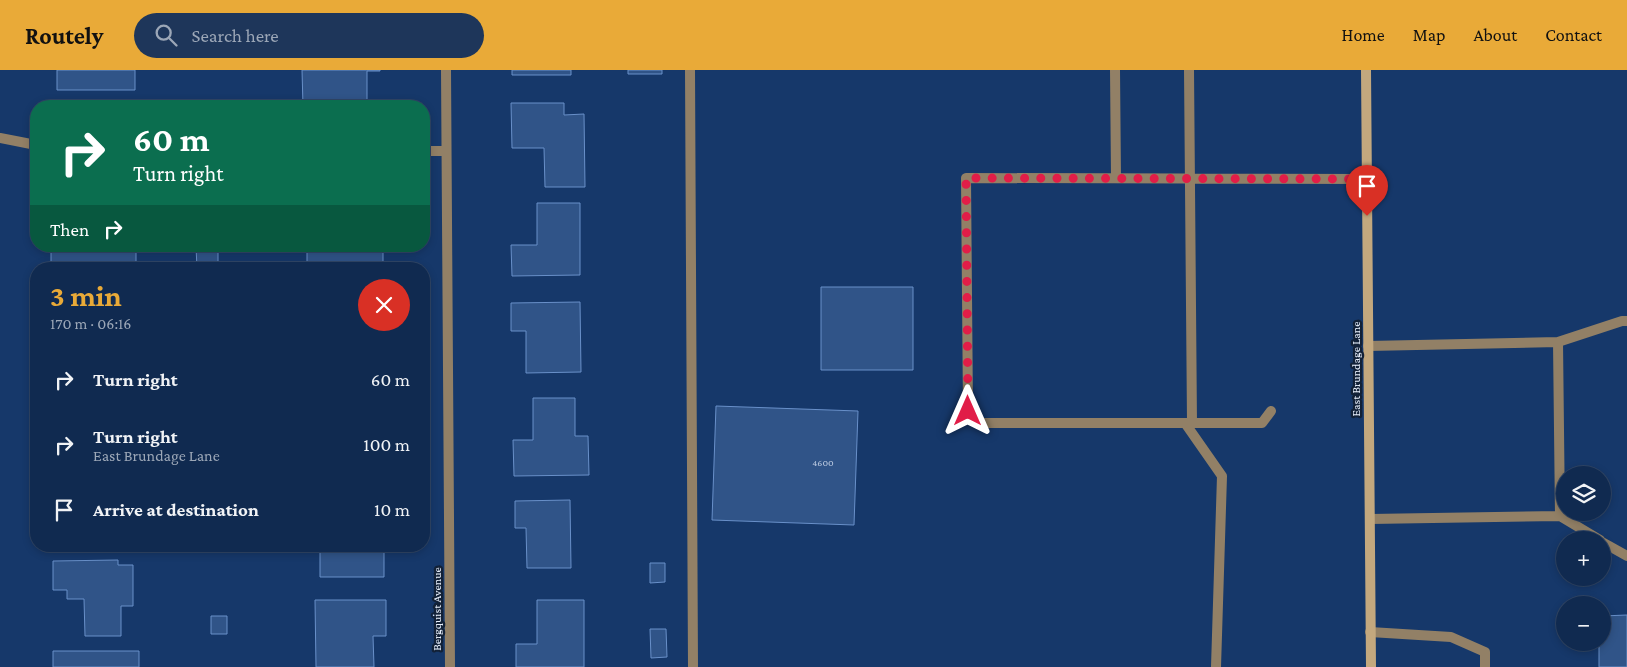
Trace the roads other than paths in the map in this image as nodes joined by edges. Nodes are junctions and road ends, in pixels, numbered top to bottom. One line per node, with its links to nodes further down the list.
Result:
1 (446, 70): 9 (street, Bergquist Avenue)
2 (690, 70): 27 (street)
3 (1115, 70): 10 (street)
4 (1189, 70): 11 (street)
5 (1366, 70): 12 (main road, East Brundage Lane)
6 (0, 138): 7 (street)
7 (30, 144)
8 (430, 151): 9 (street)
9 (446, 151): 26 (street, Bergquist Avenue)
10 (1116, 178): 11 (street); 17 (street)
11 (1189, 178): 12 (street); 17 (street)
12 (1367, 179): 15 (main road, East Brundage Lane)
13 (1627, 321): 14 (street)
14 (1558, 342): 15 (street); 18 (street)
15 (1368, 346): 20 (main road, East Brundage Lane)
16 (1271, 411): 17 (street)
17 (1188, 423): 28 (street)
18 (1559, 466)
19 (1556, 516): 20 (street)
20 (1370, 519): 25 (main road, East Brundage Lane)
21 (1568, 521): 22 (street)
22 (1585, 531)
23 (1611, 547): 24 (street)
24 (1627, 556)
25 (1370, 632): 29 (main road, East Brundage Lane); 30 (street)
26 (450, 667)
27 (693, 667)
28 (1216, 667)
29 (1371, 667)
30 (1485, 667)

